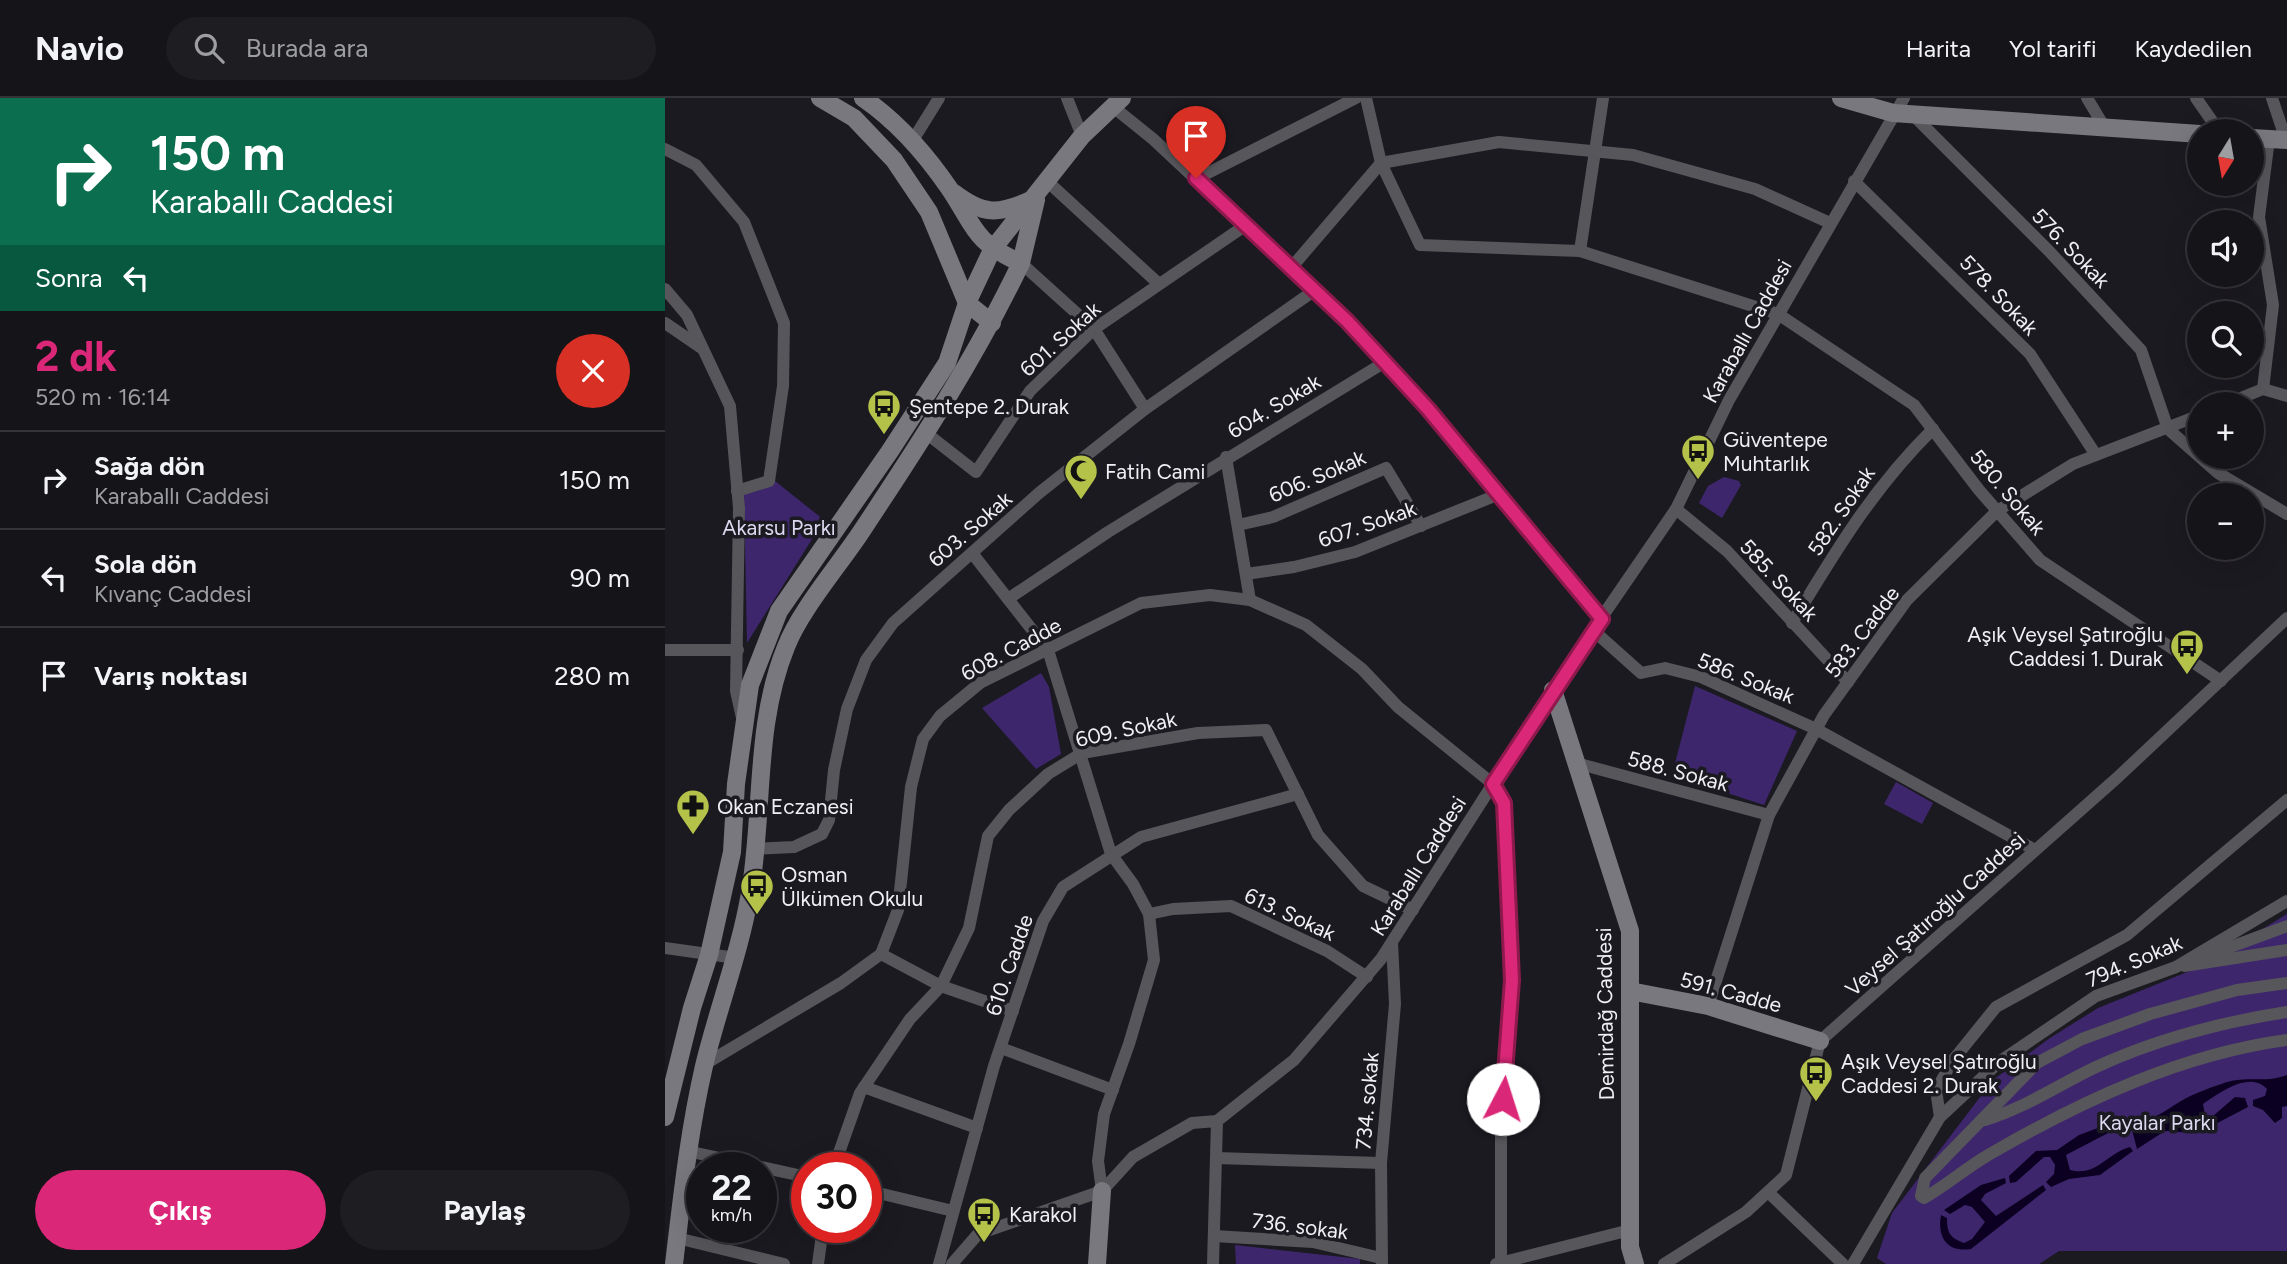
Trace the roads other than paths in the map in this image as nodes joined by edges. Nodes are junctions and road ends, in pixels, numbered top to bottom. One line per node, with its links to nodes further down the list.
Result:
1 (820, 98): 39 (main road)
2 (863, 98): 21 (main road)
3 (939, 98): 21 (street)
4 (1067, 98): 19 (street)
5 (1356, 98): 25 (street)
6 (1366, 98): 24 (street)
7 (1603, 98): 23 (street)
8 (1841, 98): 14 (main road)
9 (1904, 98): 14 (street, Karaballı Caddesi)
10 (2087, 98): 17 (street)
11 (2196, 98): 16 (street)
12 (2271, 98): 20 (street)
13 (1117, 102): 19 (main road); 25 (street)
14 (1893, 113): 15 (main road); 26 (street, Karaballı Caddesi)
15 (1912, 114): 17 (main road); 52 (street, 576. Sokak)
16 (2211, 119)
17 (2105, 128): 18 (main road)
18 (2187, 133)
19 (1082, 136): 27 (main road)
20 (2274, 139): 46 (street)
21 (913, 140): 28 (main road)
22 (665, 149): 56 (street)
23 (1595, 151): 24 (street); 30 (street); 33 (street)
24 (1381, 163): 33 (street, 580. Sokak); 35 (street)
25 (1196, 178): 31 (street)
26 (1854, 181): 30 (street, Karaballı Caddesi); 54 (street, 578. Sokak)
27 (1048, 182): 29 (main road); 36 (street)
28 (950, 190): 29 (main road); 32 (main road)
29 (1037, 197): 32 (main road); 34 (main road)
30 (1830, 223): 40 (street, Karaballı Caddesi)
31 (1246, 225): 35 (street); 36 (street, 601. Sokak)
32 (992, 250): 34 (main road); 39 (main road)
33 (1580, 251): 40 (street, 580. Sokak)
34 (1021, 263): 42 (main road); 43 (street)
35 (1291, 268): 38 (street)
36 (1159, 284): 43 (street, 601. Sokak)
37 (665, 289): 44 (street)
38 (1315, 290): 45 (street); 49 (street, 603. Sokak)
39 (967, 303): 42 (main road); 77 (main road)
40 (1778, 314): 51 (street, 580. Sokak); 58 (street, Karaballı Caddesi)
41 (665, 323): 44 (street)
42 (992, 323): 53 (main road)
43 (1094, 329): 49 (street); 53 (street, 601. Sokak)
44 (703, 349): 56 (street)
45 (1385, 362): 55 (street, 604. Sokak); 57 (street)
46 (2263, 389): 47 (street); 48 (street)
47 (2256, 392)
48 (2287, 396)
49 (1145, 409): 63 (street, 603. Sokak)
50 (2187, 421): 52 (street, 583. Cadde)
51 (1933, 429): 59 (street, 580. Sokak); 69 (street, 582. Sokak)
52 (2168, 429): 54 (street, 583. Cadde); 60 (street)
53 (926, 433): 85 (main road)
54 (2096, 455): 59 (street, 583. Cadde)
55 (1227, 457): 61 (street); 65 (street, 604. Sokak)
56 (737, 491): 72 (street)
57 (1497, 495): 62 (street, 607. Sokak); 68 (street)
58 (1676, 509): 68 (street, Karaballı Caddesi); 69 (street, 585. Sokak)
59 (1997, 511): 74 (street, 580. Sokak); 75 (street, 583. Cadde)
60 (2287, 514)
61 (1238, 525): 62 (street, 606. Sokak); 64 (street)
62 (1421, 526): 64 (street, 607. Sokak)
63 (972, 554): 65 (street); 85 (street, 603. Sokak)
64 (1245, 574): 66 (street)
65 (1008, 599): 73 (street)
66 (1250, 600): 73 (street, 608. Cadde); 81 (street, 608. Cadde)
67 (2287, 618): 74 (street, Veysel Şatıroğlu Caddesi)
68 (1602, 619): 70 (street, Karaballı Caddesi)
69 (1793, 623): 75 (street, 585. Sokak)
70 (1594, 631): 76 (street, Karaballı Caddesi); 78 (street, 586. Sokak)
71 (665, 650): 72 (street)
72 (738, 650): 77 (street)
73 (1048, 650): 79 (street); 95 (street, 608. Cadde)
74 (2221, 681): 86 (street, Veysel Şatıroğlu Caddesi)
75 (1848, 682): 78 (street, 583. Cadde)
76 (1553, 690): 80 (main road, Demirdağ Caddesi); 81 (street, Karaballı Caddesi)
77 (743, 722): 96 (main road)
78 (1816, 729): 84 (street, 583. Cadde); 86 (street)
79 (1082, 753): 82 (street, 609. Sokak); 87 (street); 101 (street, 609. Sokak)
80 (1576, 763): 84 (street, 588. Sokak); 102 (main road, Demirdağ Caddesi)
81 (1493, 784): 89 (street, Karaballı Caddesi); 138 (street)
82 (1298, 794): 87 (street, 610. Cadde); 89 (street, 609. Sokak)
83 (2287, 800): 113 (street)
84 (1769, 815): 103 (street, 583. Cadde)
85 (754, 849): 97 (main road)
86 (2035, 850): 107 (street, Veysel Şatıroğlu Caddesi)
87 (1111, 854): 90 (street); 104 (street, 610. Cadde)
88 (2287, 901): 98 (street, 794. Sokak)
89 (1413, 910): 92 (street, Karaballı Caddesi)
90 (1149, 914): 99 (street, 613. Sokak); 111 (street)
91 (2287, 926): 98 (street)
92 (1392, 942): 99 (street, Karaballı Caddesi); 120 (street, 734. sokak)
93 (665, 948): 96 (street)
94 (2287, 950): 98 (street)
95 (881, 954): 101 (street); 109 (street)
96 (709, 955): 97 (street); 112 (main road)
97 (736, 958): 109 (main road)
98 (2176, 967): 113 (street, 794. Sokak)
99 (1367, 976): 115 (street, Karaballı Caddesi)
100 (2287, 983): 114 (street)
101 (941, 986): 104 (street); 110 (street, 609. Sokak)
102 (1630, 991): 103 (main road, 591. Cadde); 126 (main road, Demirdağ Caddesi)
103 (1707, 1006): 107 (main road, 591. Cadde)
104 (1013, 1011): 108 (street, 610. Cadde)
105 (2287, 1012): 114 (street)
106 (2287, 1040): 114 (street)
107 (1820, 1041): 123 (street)
108 (1001, 1048): 111 (street); 116 (street, 610. Cadde)
109 (705, 1064): 117 (main road)
110 (864, 1087): 116 (street); 118 (street, 609. Sokak)
111 (1113, 1090): 122 (street)
112 (665, 1117)
113 (1940, 1117): 142 (street, 794. Sokak)
114 (1985, 1120)
115 (1217, 1121): 119 (street); 122 (street, Karaballı Caddesi)
116 (977, 1128): 125 (street, 610. Cadde)
117 (687, 1151): 121 (street); 128 (main road)
118 (840, 1152)
119 (1216, 1158): 120 (street); 127 (street)
120 (1381, 1163): 130 (street, 734. sokak)
121 (791, 1174)
122 (1102, 1191): 135 (street, Karaballı Caddesi); 136 (main road)
123 (1768, 1192): 140 (street); 141 (street)
124 (882, 1194): 125 (street)
125 (953, 1211): 134 (street, 610. Cadde)
126 (1630, 1230): 138 (street); 139 (main road, Demirdağ Caddesi)
127 (1214, 1236): 130 (street, 736. sokak); 137 (street)
128 (677, 1238): 131 (main road); 132 (street)
129 (821, 1243): 133 (street)
130 (1382, 1261)
131 (674, 1264)
132 (784, 1264)
133 (818, 1264)
134 (939, 1264)
135 (952, 1264)
136 (1097, 1264)
137 (1213, 1264)
138 (1499, 1264)
139 (1636, 1264)
140 (1664, 1264)
141 (1843, 1264)
142 (1853, 1264)

